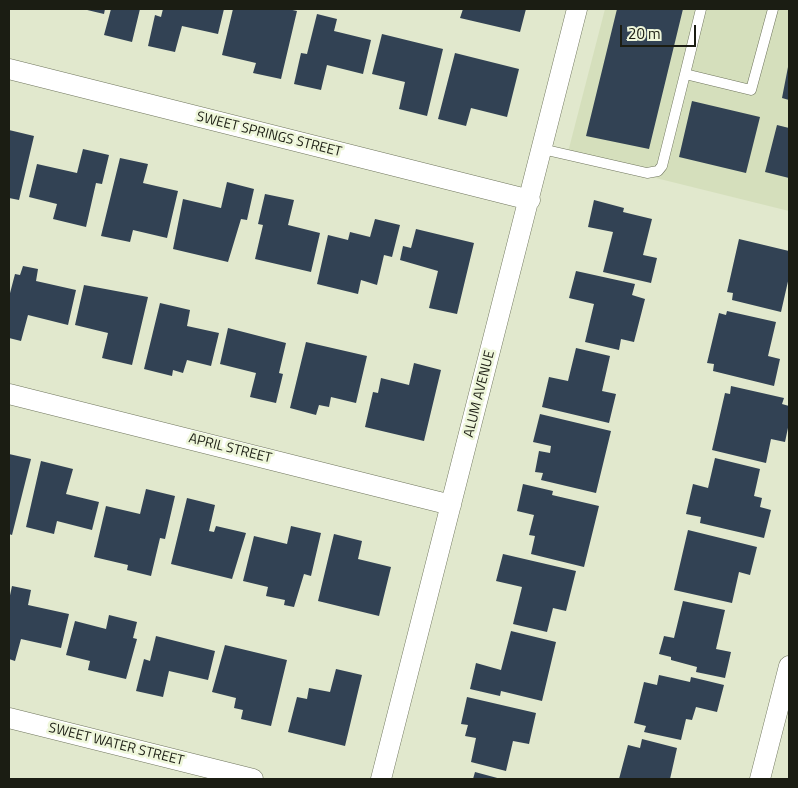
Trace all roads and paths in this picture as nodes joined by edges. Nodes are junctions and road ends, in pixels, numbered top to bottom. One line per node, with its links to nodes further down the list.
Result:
1 (577, 9): 6 (street, ALUM AVENUE)
2 (701, 9): 5 (lane)
3 (773, 9): 5 (lane)
4 (9, 69): 7 (street, SWEET SPRINGS STREET)
5 (685, 74): 6 (lane)
6 (542, 149): 7 (street, ALUM AVENUE)
7 (530, 200): 9 (street, ALUM AVENUE)
8 (9, 394): 9 (street, APRIL STREET)
9 (451, 505): 13 (street, ALUM AVENUE)
10 (789, 666): 14 (street)
11 (9, 718): 12 (street, SWEET WATER STREET)
12 (253, 779)
13 (381, 779)
14 (760, 779)

